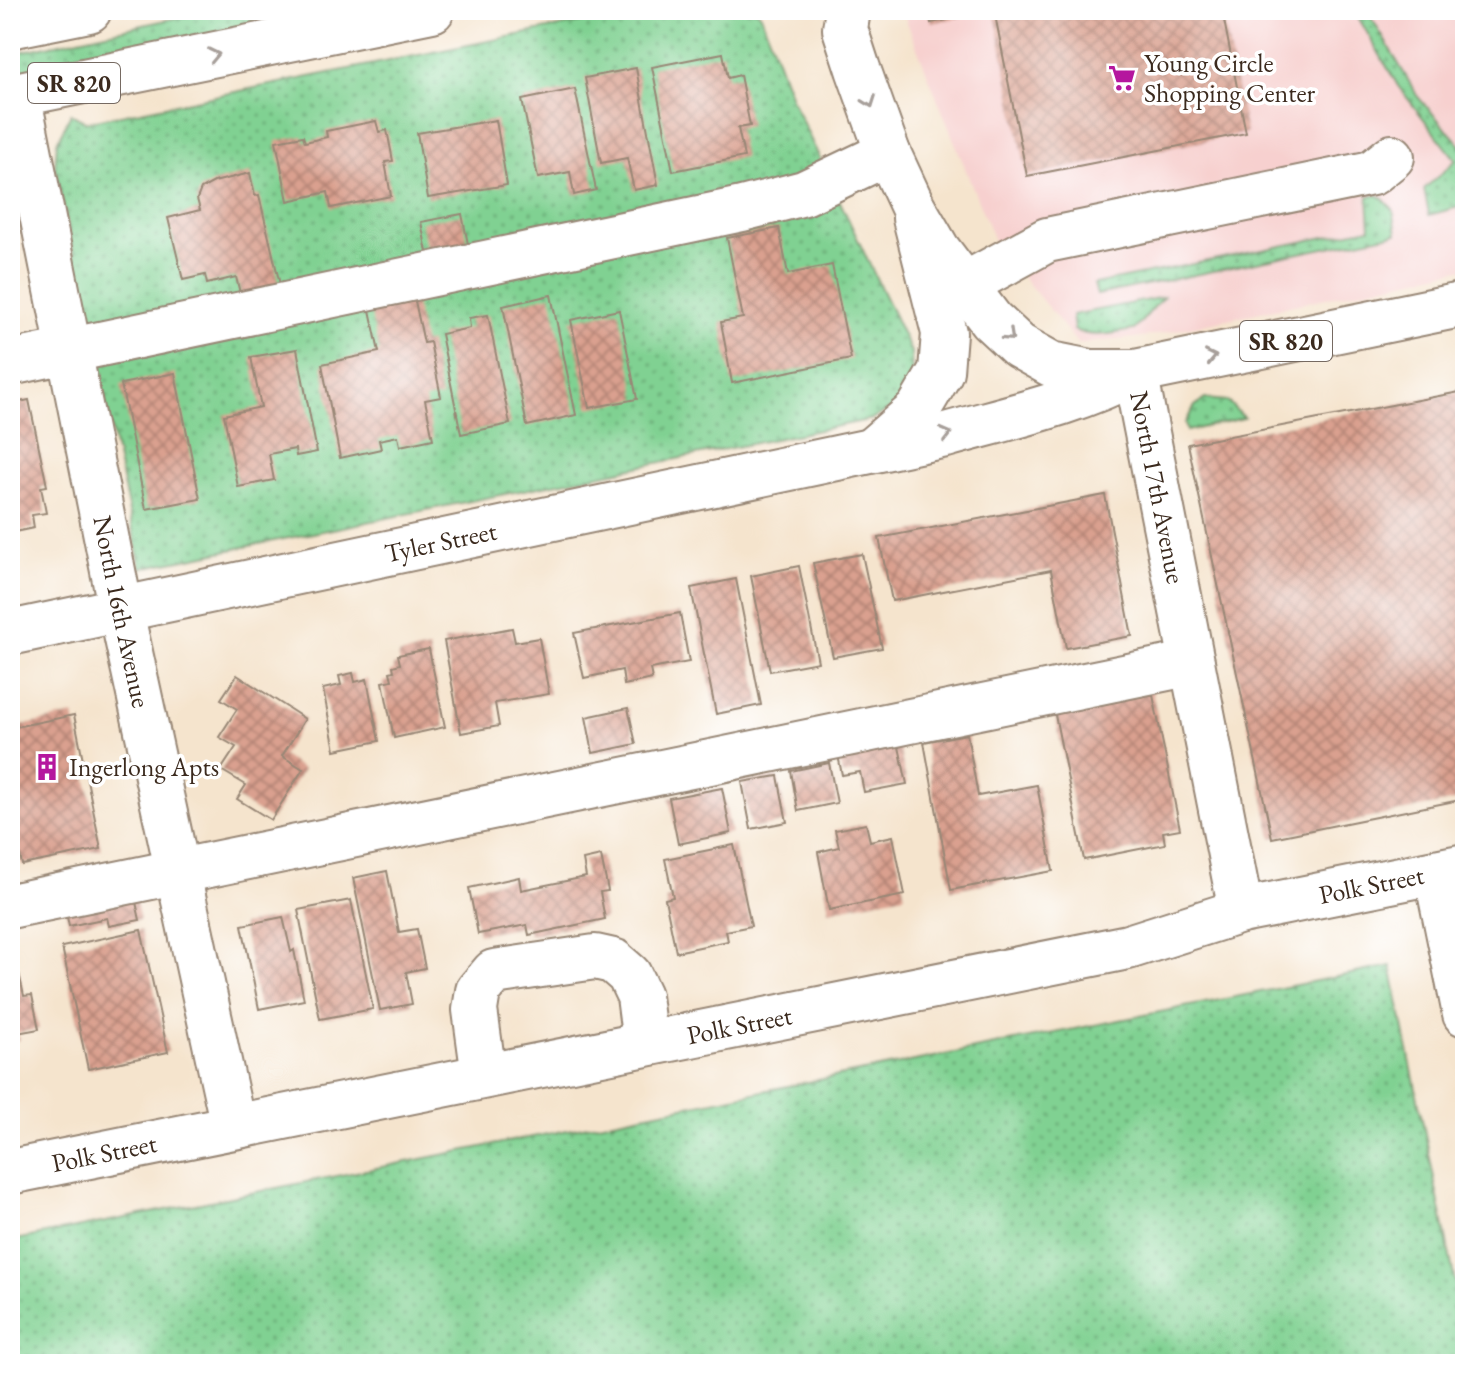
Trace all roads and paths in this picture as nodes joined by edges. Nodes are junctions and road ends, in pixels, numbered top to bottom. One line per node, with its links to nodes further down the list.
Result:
1 (89, 10): 4 (street)
2 (432, 10): 5 (street, SR 820, one-way to 2)
3 (841, 16): 6 (street, North 17th Avenue / SR 820, one-way to 6)
4 (10, 26)
5 (14, 95): 11 (street, North 16th Avenue)
6 (888, 153): 8 (street, North 17th Avenue / SR 820); 11 (street)
7 (1392, 157): 9 (street)
8 (913, 207): 9 (street, North 17th Avenue / SR 820); 14 (street, Tyler Street)
9 (966, 284): 13 (street, North 17th Avenue / SR 820, one-way to 13)
10 (1465, 304): 13 (street, Tyler Street / SR 820, one-way to 10)
11 (69, 351): 12 (street); 15 (street, North 16th Avenue)
12 (10, 363)
13 (1135, 372): 14 (street, Tyler Street, one-way to 13); 17 (street, North 17th Avenue)
14 (870, 451): 15 (street, Tyler Street)
15 (121, 611): 16 (street, Tyler Street); 19 (street, North 16th Avenue)
16 (10, 633)
17 (1192, 663): 19 (street); 21 (street, North 17th Avenue)
18 (1450, 869): 21 (street, Polk Street); 22 (street)
19 (178, 871): 20 (street); 25 (street, North 16th Avenue)
20 (10, 906)
21 (1241, 911): 23 (street, Polk Street)
22 (1465, 1014)
23 (645, 1043): 24 (street, Polk Street); 24 (street)
24 (484, 1076): 25 (street, Polk Street)
25 (233, 1126): 26 (street, Polk Street)
26 (10, 1172)

